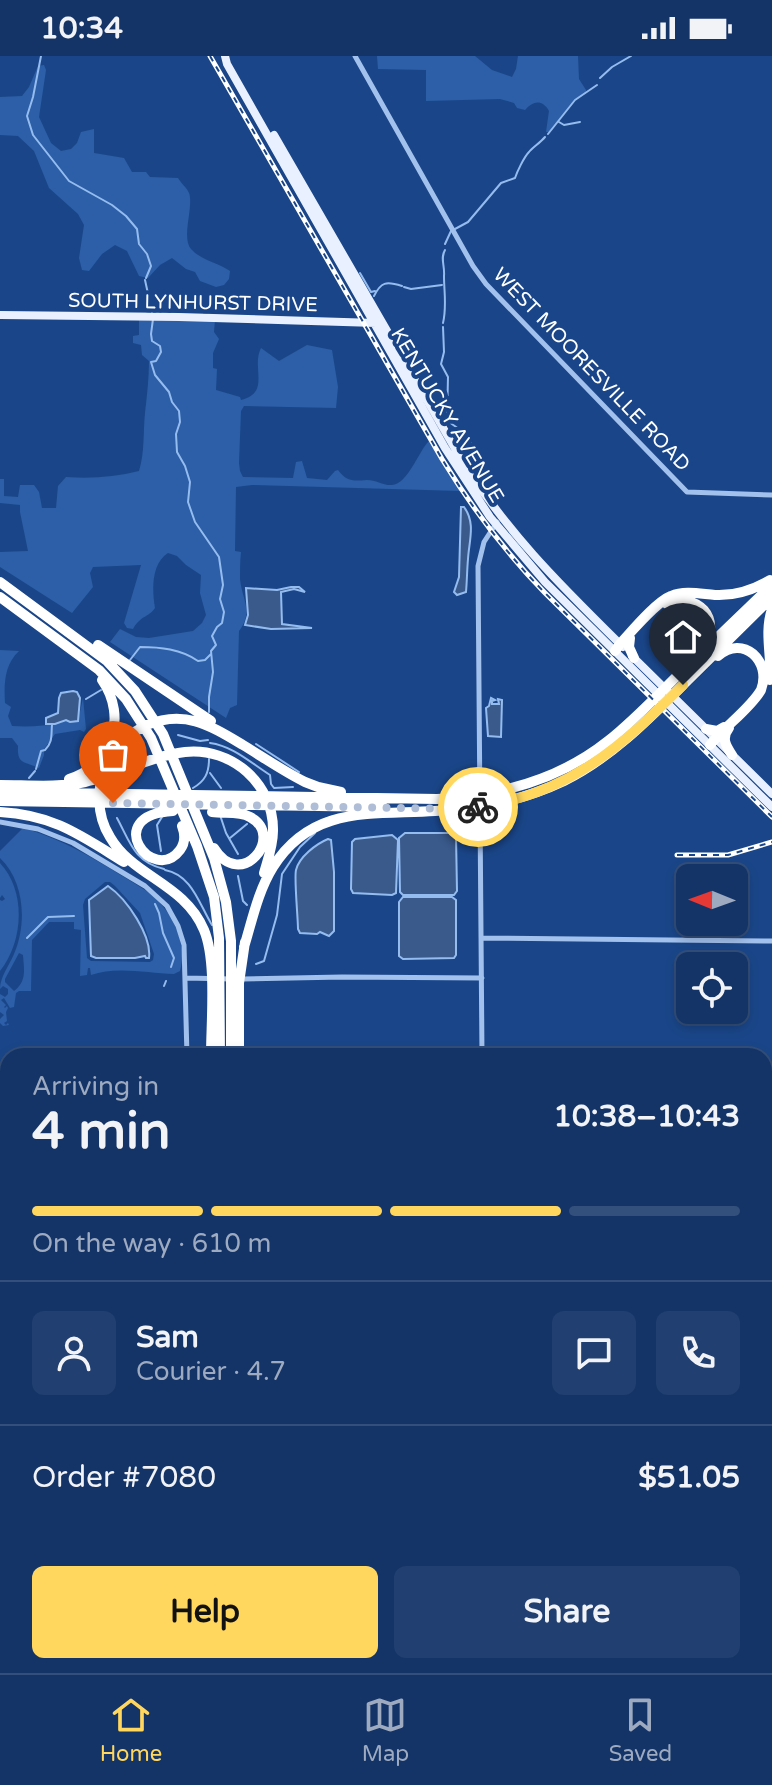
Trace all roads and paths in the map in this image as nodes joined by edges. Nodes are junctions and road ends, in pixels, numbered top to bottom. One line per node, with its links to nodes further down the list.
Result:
1 (355, 56): 8 (street, WEST MOORESVILLE ROAD)
2 (226, 58): 3 (main road, KENTUCKY AVENUE); 6 (main road, KENTUCKY AVENUE)
3 (365, 307): 5 (main road, KENTUCKY AVENUE); 6 (main road)
4 (0, 315): 5 (main road, SOUTH LYNHURST DRIVE)
5 (374, 323): 6 (main road, SOUTH LYNHURST DRIVE); 7 (main road); 9 (main road, KENTUCKY AVENUE)
6 (384, 324): 7 (main road, KENTUCKY AVENUE)
7 (395, 341): 9 (main road, KENTUCKY AVENUE)
8 (772, 495)
9 (498, 520): 16 (main road, KENTUCKY AVENUE); 16 (main road, KENTUCKY AVENUE); 40 (street)
10 (0, 580): 25 (highway); 27 (highway)
11 (772, 582): 16 (highway); 18 (highway)
12 (0, 597): 15 (highway)
13 (772, 597): 19 (highway)
14 (772, 609): 21 (highway)
15 (53, 636): 26 (highway); 27 (highway)
16 (622, 642): 17 (highway); 18 (highway); 23 (main road, KENTUCKY AVENUE)
17 (634, 658): 22 (main road, KENTUCKY AVENUE)
18 (693, 662): 19 (highway)
19 (678, 685): 20 (highway); 21 (highway)
20 (651, 710): 29 (highway); 32 (highway)
21 (728, 727): 22 (highway); 23 (highway); 24 (highway)
22 (706, 729): 23 (main road, KENTUCKY AVENUE)
23 (714, 741): 24 (main road, KENTUCKY AVENUE); 31 (main road, KENTUCKY AVENUE)
24 (732, 755): 28 (main road, KENTUCKY AVENUE)
25 (262, 756): 29 (highway); 39 (highway)
26 (2, 787): 29 (highway); 42 (highway)
27 (179, 789): 36 (highway); 37 (highway)
28 (772, 794)
29 (467, 797)
30 (0, 801): 32 (highway)
31 (772, 807)
32 (453, 809): 35 (highway)
33 (0, 810): 36 (highway); 39 (highway)
34 (212, 812): 35 (highway); 36 (highway); 37 (highway)
35 (397, 812): 42 (highway)
36 (179, 814): 36 (highway); 47 (highway)
37 (198, 816): 48 (highway)
38 (0, 822): 43 (street)
39 (171, 889): 46 (highway)
40 (481, 938): 41 (street); 44 (street)
41 (772, 941)
42 (244, 947): 49 (highway)
43 (185, 978): 44 (street); 45 (street)
44 (482, 978): 50 (street)
45 (187, 1048)
46 (211, 1048)
47 (220, 1048)
48 (231, 1048)
49 (239, 1048)
50 (482, 1048)

